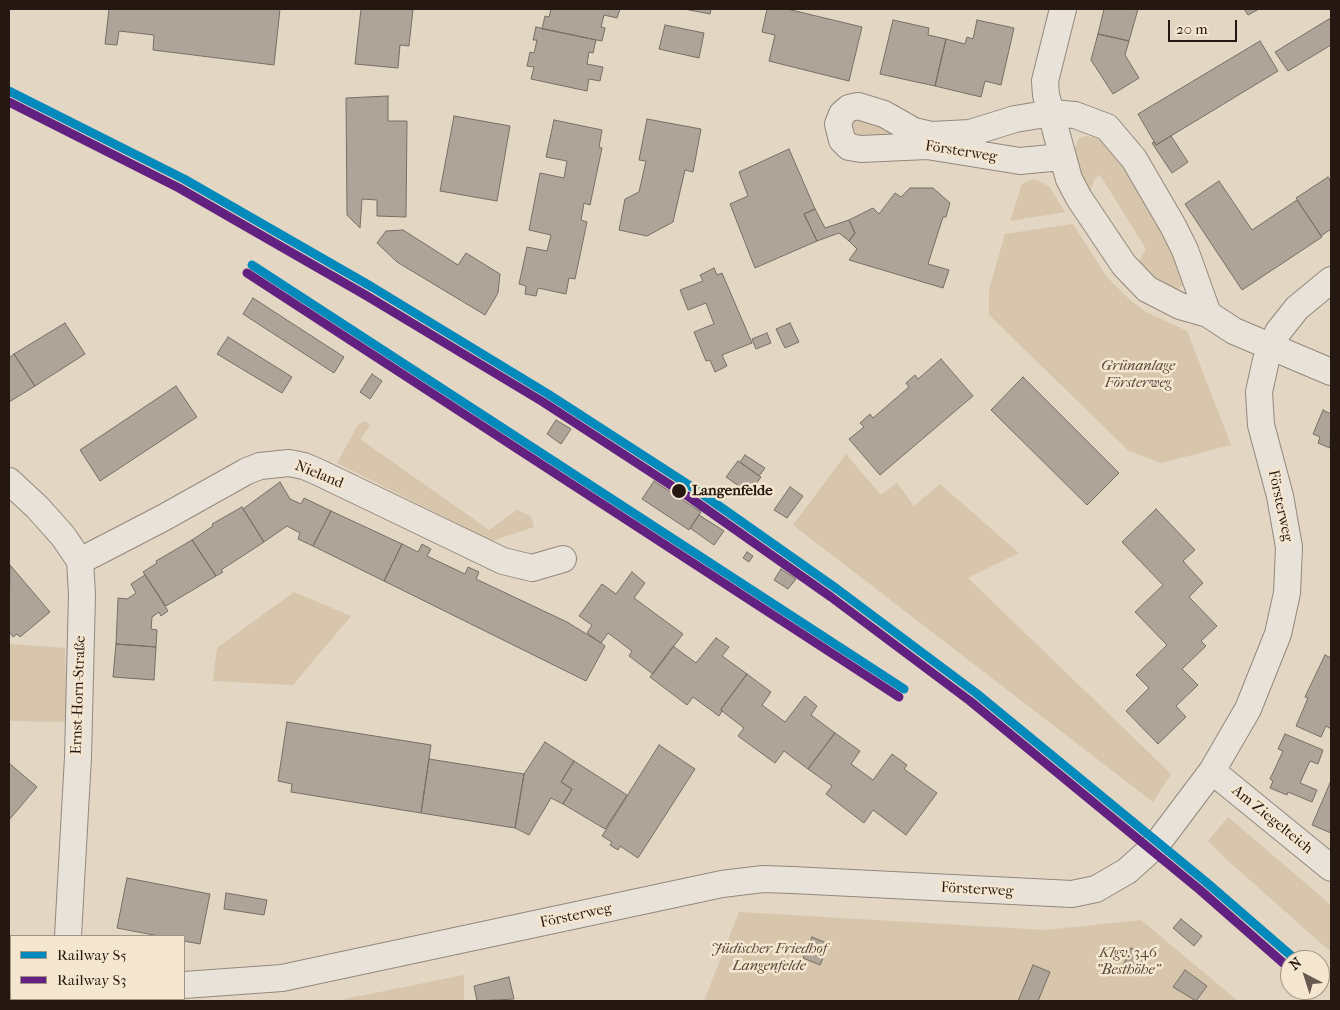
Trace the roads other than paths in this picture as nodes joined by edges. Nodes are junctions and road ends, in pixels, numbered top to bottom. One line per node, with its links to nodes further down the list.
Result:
1 (1063, 9): 2 (street)
2 (1052, 113): 3 (street); 3 (street, Försterweg); 5 (street, Försterweg)
3 (1062, 157): 5 (street)
4 (1331, 280): 6 (street, Försterweg)
5 (1208, 314): 6 (street)
6 (1271, 347): 7 (street); 11 (street, Försterweg)
7 (1331, 372)
8 (9, 481): 10 (street)
9 (563, 559): 10 (street, Nieland)
10 (80, 561): 13 (street, Ernst-Horn-Straße)
11 (1212, 771): 12 (street, Am Ziegelteich); 14 (street, Försterweg)
12 (1331, 868)
13 (68, 935)
14 (185, 985)

